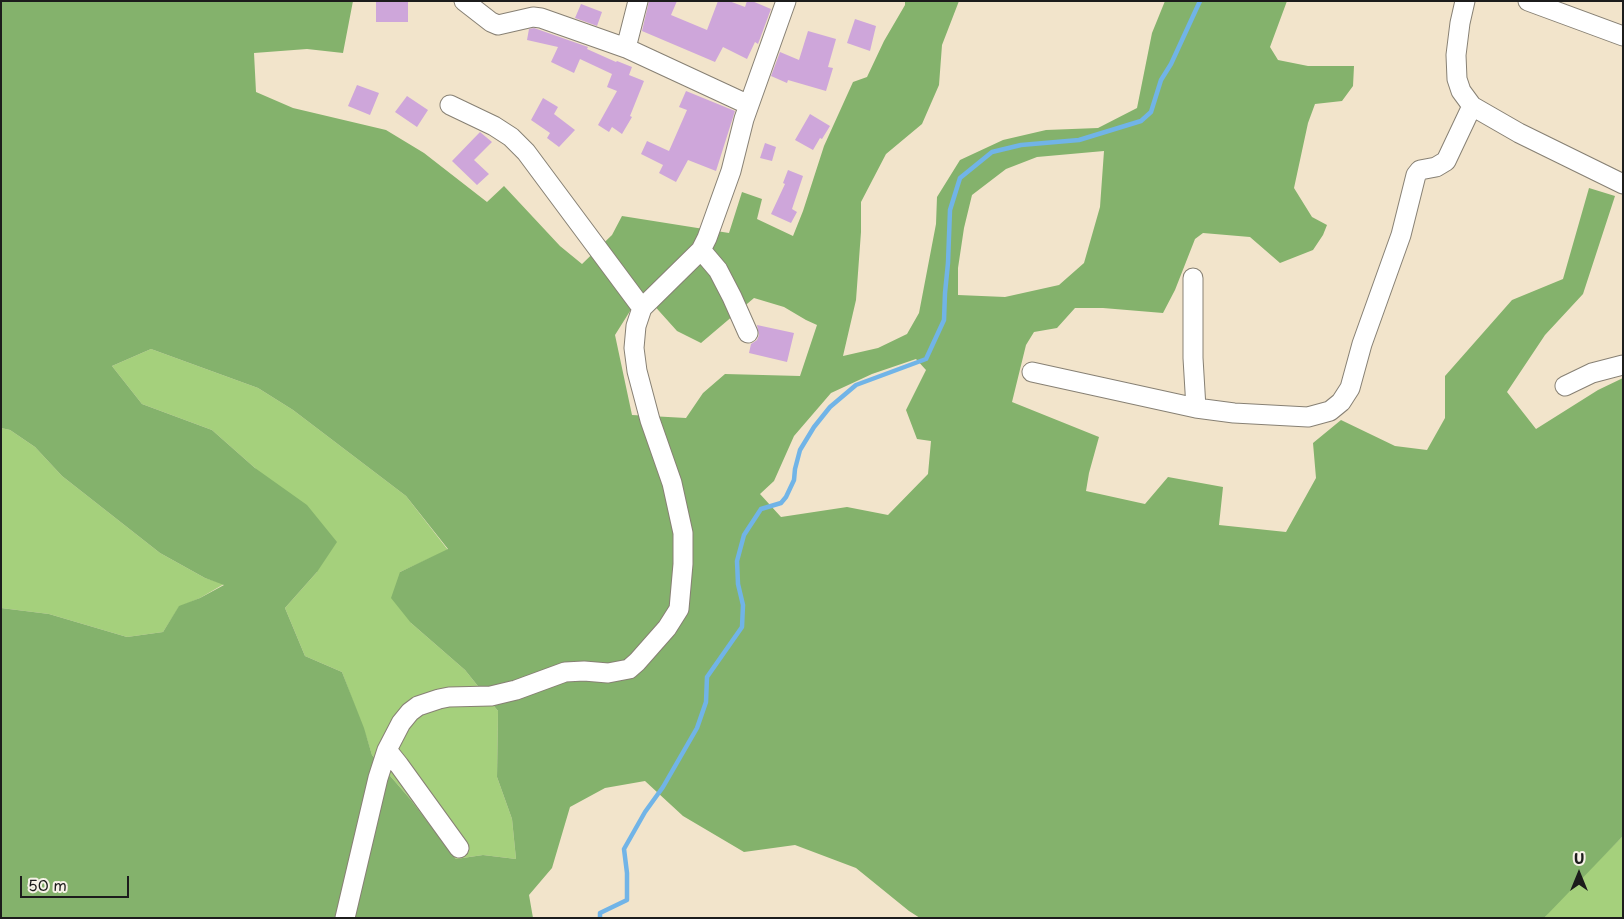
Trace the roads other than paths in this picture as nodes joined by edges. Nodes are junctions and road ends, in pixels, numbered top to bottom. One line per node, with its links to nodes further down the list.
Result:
1 (464, 1): 7 (street)
2 (638, 1): 7 (street)
3 (786, 1): 9 (street)
4 (1465, 1): 10 (street)
5 (1528, 1): 6 (street)
6 (1623, 36)
7 (626, 48): 9 (street)
8 (450, 105): 14 (street)
9 (749, 105): 12 (street)
10 (1472, 106): 11 (street); 19 (street)
11 (1623, 184)
12 (701, 250): 14 (street); 15 (street)
13 (1193, 278): 19 (street)
14 (642, 308): 20 (street)
15 (748, 333)
16 (1623, 365): 18 (street)
17 (1032, 372): 19 (street)
18 (1565, 386)
19 (1196, 408)
20 (387, 750): 21 (street); 22 (street)
21 (459, 848)
22 (345, 918)

